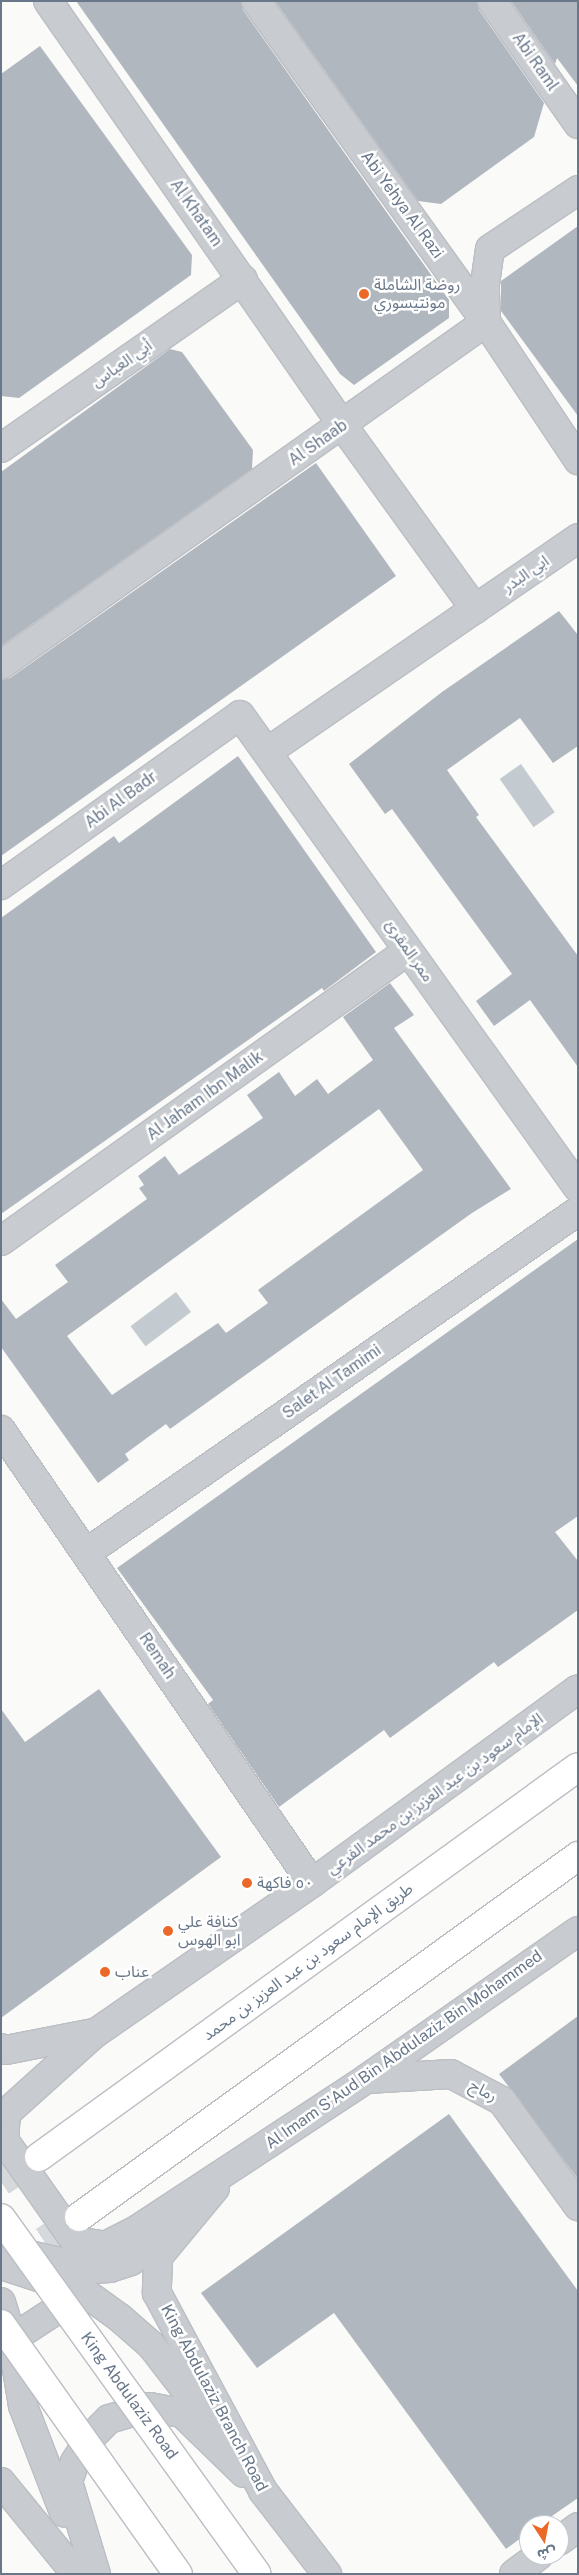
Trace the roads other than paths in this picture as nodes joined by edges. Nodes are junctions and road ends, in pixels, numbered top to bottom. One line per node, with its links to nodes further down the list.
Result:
1 (48, 1): 6 (street, Al Khatam)
2 (256, 1): 7 (street, Abi Yehya Al Razi)
3 (492, 1): 4 (street, Abi Raml)
4 (578, 124)
5 (578, 190): 7 (street)
6 (243, 279): 8 (street, Al Khatam); 9 (street, أبي العباس)
7 (486, 322): 8 (street, Al Shaab); 10 (street, Abi Yehya Al Razi)
8 (343, 426): 12 (street, Al Khatam); 13 (street, Al Shaab)
9 (4, 439)
10 (574, 445)
11 (575, 545): 12 (street, ابي البدر)
12 (475, 610): 15 (street)
13 (1, 665)
14 (240, 715): 15 (street, ممر المقرئ); 16 (street, Abi Al Badr)
15 (267, 752): 17 (street, ممر المقرئ)
16 (1, 885)
17 (408, 951): 18 (street, ممر المقرئ); 20 (street, Al Jaham Ibn Malik)
18 (578, 1188)
19 (578, 1211): 22 (street, Salet Al Tamimi)
20 (1, 1242)
21 (1, 1430): 22 (street, Remah)
22 (86, 1553): 26 (street, Remah)
23 (578, 1689): 26 (street, الإمام سعود بن عبد العزيز بن محمد الفرعي)
24 (578, 1767): 32 (main road, طريق الإمام سعود بن عبد العزيز بن محمد)
25 (578, 1856): 35 (main road)
26 (312, 1883): 28 (street, الإمام سعود بن عبد العزيز بن محمد الفرعي)
27 (578, 1931): 30 (street, Al Imam S'Aud Bin Abdulaziz Bin Mohammed)
28 (95, 2033): 29 (street); 31 (street); 33 (street)
29 (1, 2048)
30 (366, 2079): 33 (street, Al Imam S'Aud Bin Abdulaziz Bin Mohammed); 34 (street, رماح)
31 (1, 2102)
32 (39, 2157)
33 (230, 2169): 38 (street); 44 (street, King Abdulaziz Branch Road)
34 (578, 2206)
35 (79, 2217)
36 (1, 2218): 50 (main road, King Abdulaziz Road, bridge)
37 (1, 2249): 38 (street)
38 (130, 2261): 40 (street)
39 (1, 2264): 40 (street)
40 (84, 2292): 42 (street); 44 (street)
41 (1, 2302): 42 (street)
42 (5, 2336): 47 (street); 49 (main road, bridge)
43 (1, 2482): 46 (street)
44 (263, 2491): 48 (street); 51 (street, King Abdulaziz Branch Road)
45 (526, 2565): 52 (street)
46 (76, 2574)
47 (91, 2574)
48 (96, 2574)
49 (178, 2574)
50 (258, 2574)
51 (327, 2574)
52 (514, 2574)

